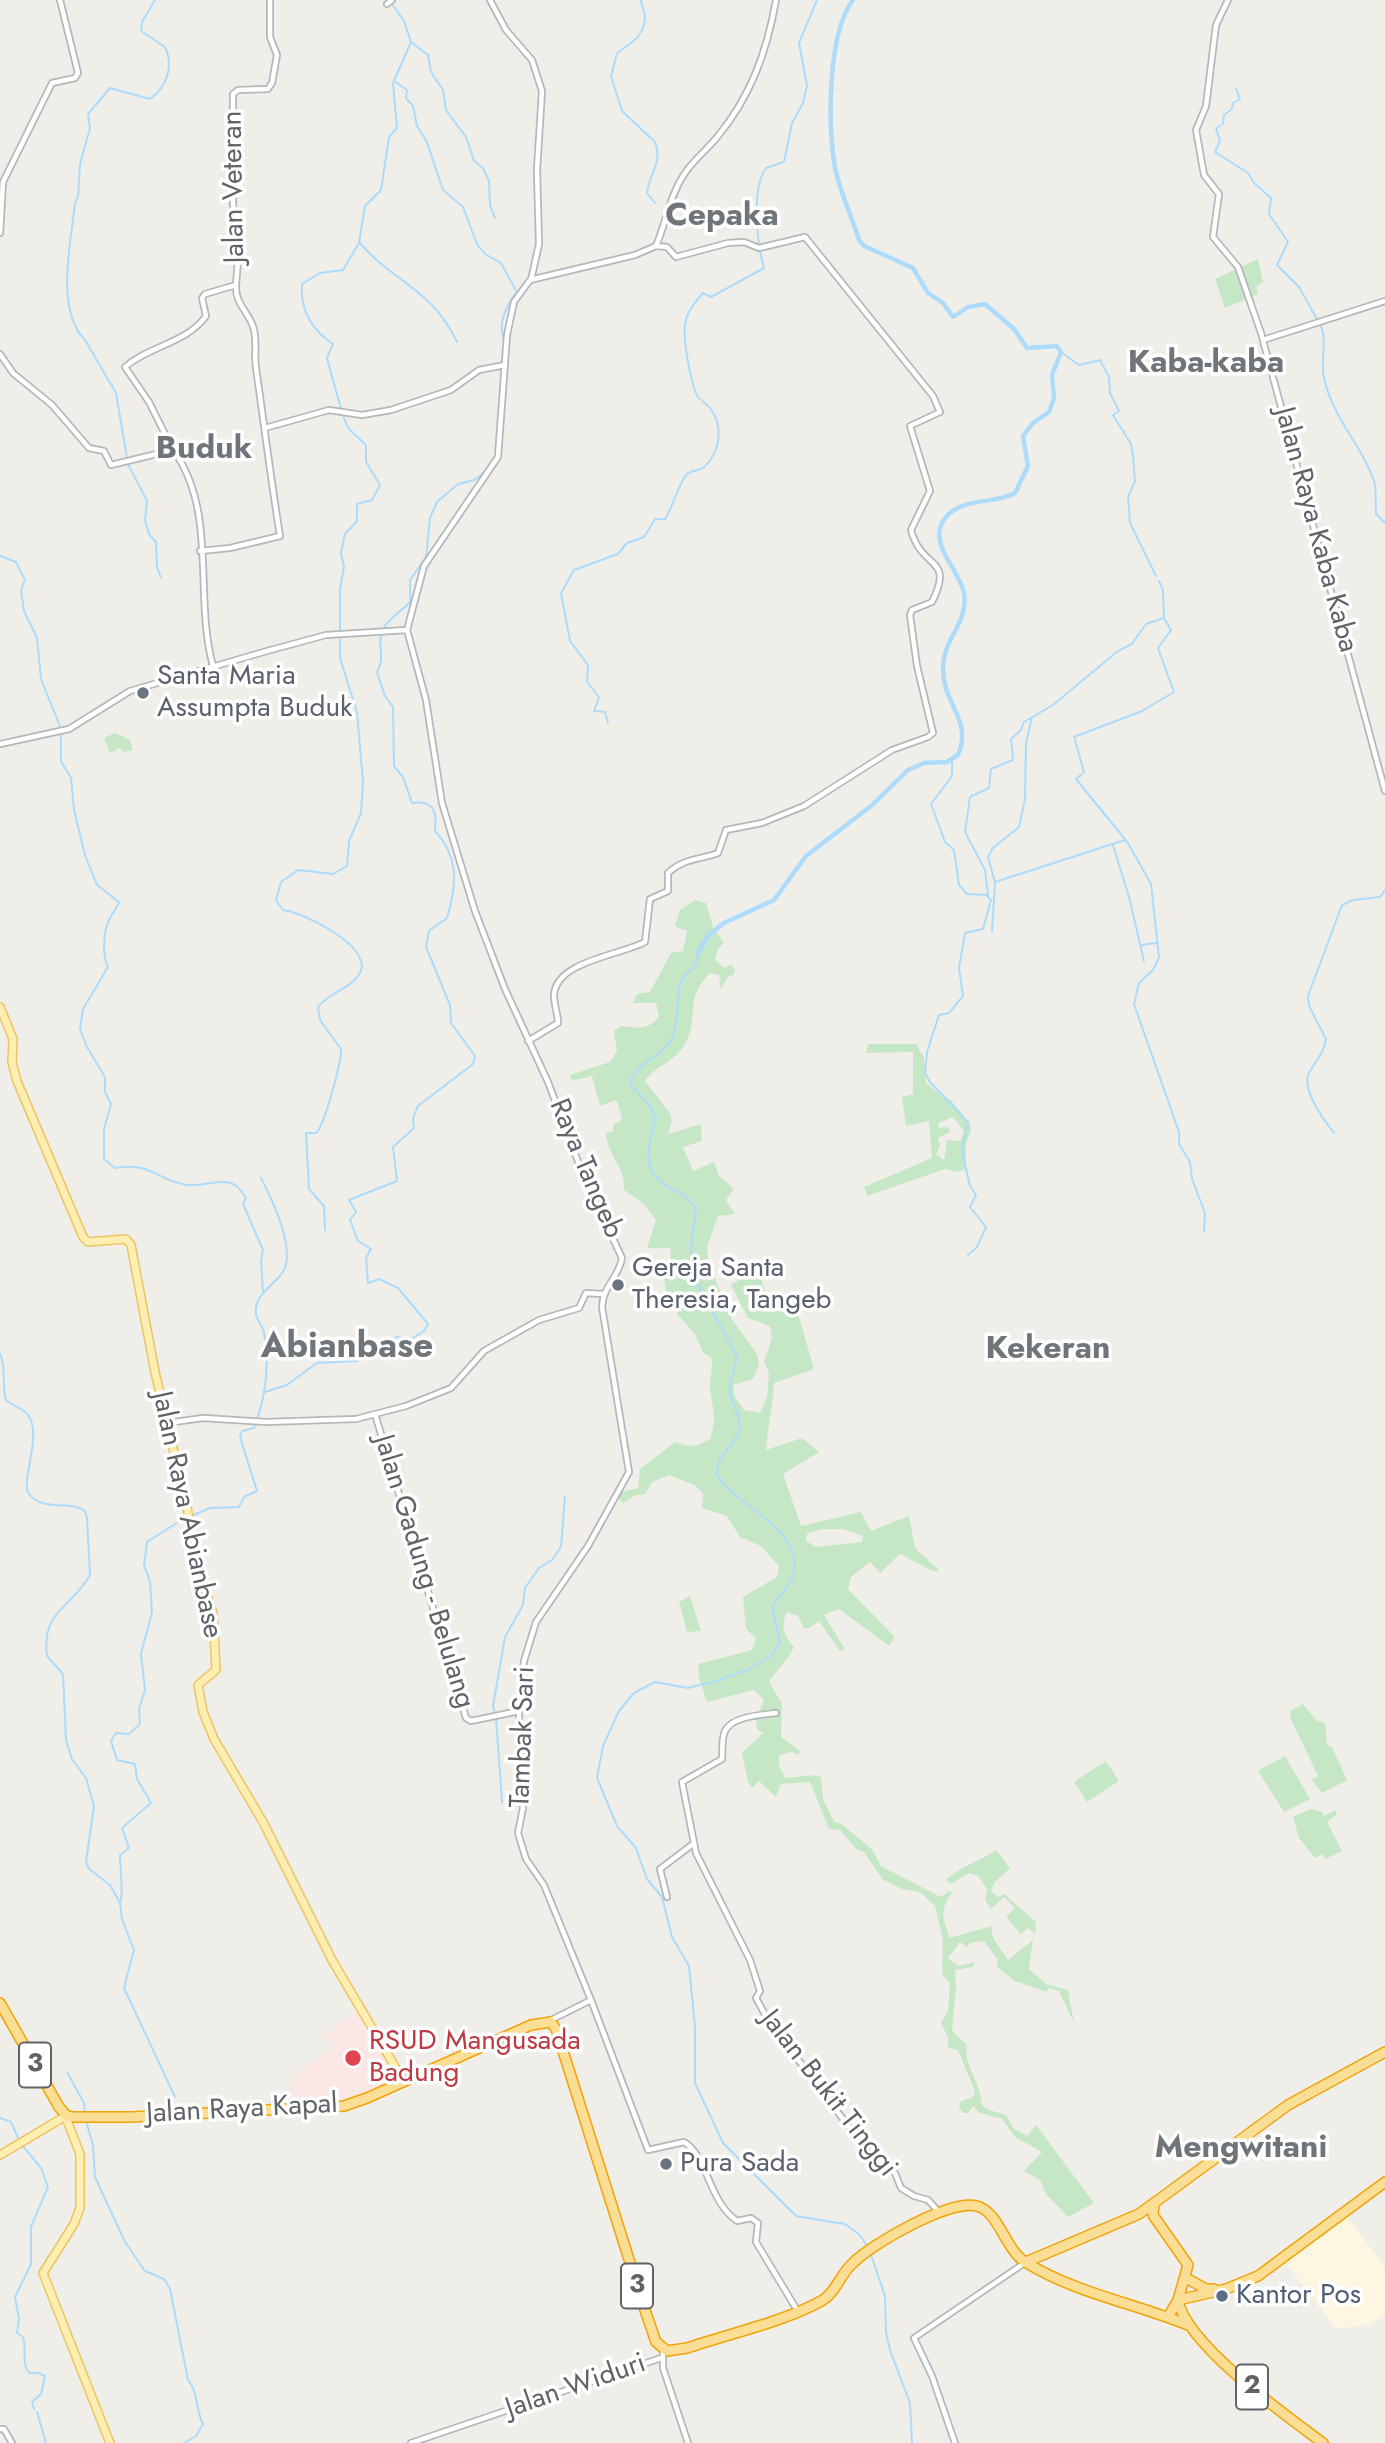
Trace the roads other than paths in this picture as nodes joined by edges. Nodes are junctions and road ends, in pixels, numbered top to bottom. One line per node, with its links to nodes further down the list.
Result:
1 (60, 0): 6 (street)
2 (270, 0): 11 (street, Jalan Veteran)
3 (490, 0): 8 (street)
4 (776, 0): 7 (street)
5 (1228, 0): 13 (street, Jalan Raya Kaba Kaba)
6 (0, 233)
7 (656, 246): 9 (street); 24 (street)
8 (534, 273): 9 (street); 10 (street)
9 (539, 278): 10 (street)
10 (530, 280): 15 (street)
11 (236, 285): 16 (street); 17 (street, Jalan Veteran)
12 (1385, 301): 13 (street)
13 (1264, 340): 22 (street, Jalan Raya Kaba Kaba)
14 (0, 355): 17 (street)
15 (505, 365): 16 (street); 19 (street)
16 (265, 428): 18 (street)
17 (173, 450): 18 (street)
18 (200, 551): 20 (street)
19 (407, 630): 20 (street); 24 (street, Raya Tangeb)
20 (213, 666): 21 (street)
21 (0, 744)
22 (1385, 790)
23 (0, 1007): 27 (main road, Jalan Raya Abianbase)
24 (528, 1041): 25 (street, Raya Tangeb)
25 (603, 1294): 26 (street); 28 (street, Tambak Sari)
26 (375, 1414): 27 (street); 28 (street, Jalan Gadung - Belulang)
27 (167, 1423): 36 (main road, Jalan Raya Abianbase)
28 (519, 1711): 32 (street, Tambak Sari)
29 (776, 1713): 30 (street, Jalan Bukit Tinggi)
30 (693, 1843): 31 (street); 43 (street, Jalan Bukit Tinggi)
31 (667, 1898)
32 (591, 2000): 34 (street); 51 (street, Tambak Sari)
33 (0, 2003): 39 (highway, 3)
34 (549, 2021): 37 (highway, Jalan Raya Kapal / 3); 54 (highway, 3)
35 (1385, 2052): 42 (highway)
36 (398, 2071): 37 (main road, Jalan Raya Abianbase); 38 (highway)
37 (404, 2082): 38 (highway, Jalan Raya Kapal / 3)
38 (391, 2087): 39 (highway, Jalan Raya Kapal / 3)
39 (65, 2116): 40 (main road); 57 (main road)
40 (0, 2155)
41 (1385, 2181): 49 (highway); 50 (highway)
42 (1154, 2203): 44 (highway); 45 (highway)
43 (939, 2213): 47 (highway); 51 (highway)
44 (1140, 2213): 45 (highway); 46 (highway)
45 (1153, 2215): 49 (highway)
46 (1040, 2258): 47 (highway); 48 (highway)
47 (1026, 2262): 48 (highway); 60 (street)
48 (1036, 2268): 52 (highway, 2)
49 (1186, 2278): 50 (highway)
50 (1178, 2300): 52 (highway); 53 (highway, 2)
51 (797, 2311): 54 (highway)
52 (1168, 2317): 53 (highway, 2)
53 (1188, 2325): 61 (highway, 2)
54 (662, 2354): 58 (street, Jalan Widuri); 59 (street)
55 (0, 2429): 56 (street)
56 (12, 2443)
57 (110, 2443)
58 (411, 2443)
59 (688, 2443)
60 (955, 2443)
61 (1323, 2443)

